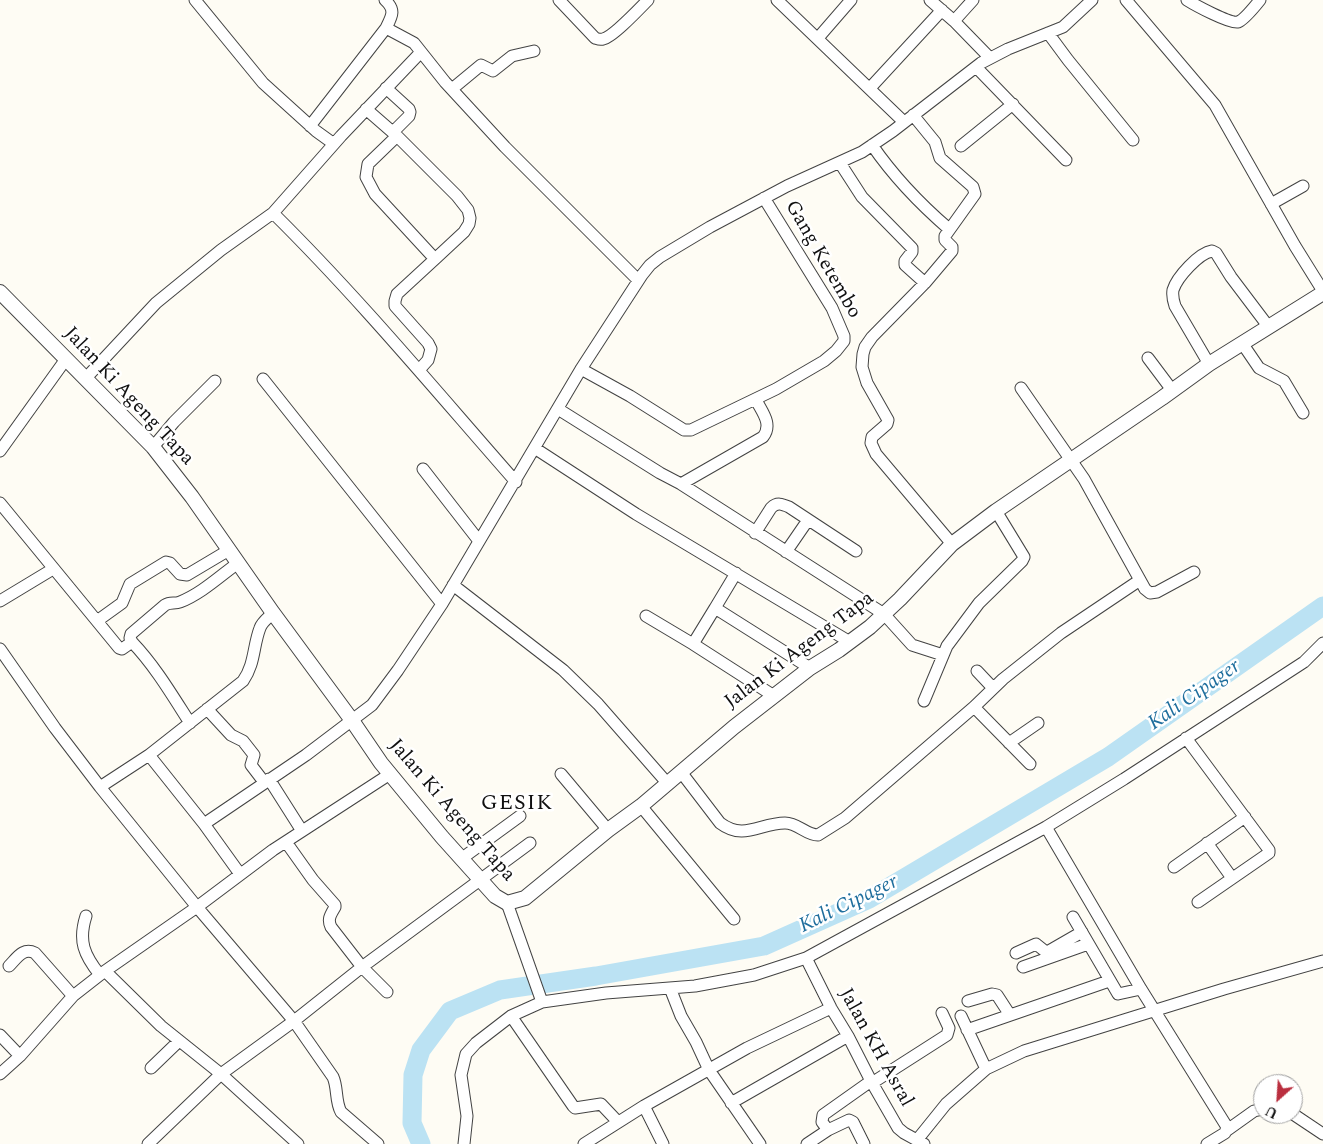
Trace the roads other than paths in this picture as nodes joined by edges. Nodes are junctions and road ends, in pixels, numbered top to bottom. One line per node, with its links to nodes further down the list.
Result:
1 (385, 0): 15 (street)
2 (559, 0): 3 (street)
3 (648, 0)
4 (777, 0): 17 (street)
5 (851, 0): 17 (street)
6 (930, 0): 13 (street)
7 (973, 0): 14 (street)
8 (1092, 0): 16 (street)
9 (1126, 0): 38 (street)
10 (1187, 0): 11 (street)
11 (1260, 0)
12 (202, 3): 28 (street)
13 (942, 10): 14 (street); 23 (street)
14 (954, 21): 20 (street)
15 (386, 28): 19 (street); 28 (street)
16 (1048, 33): 20 (street); 30 (street)
17 (818, 38): 23 (street)
18 (534, 51): 24 (street)
19 (421, 52): 22 (street); 24 (street)
20 (990, 58): 21 (street)
21 (976, 66): 25 (street); 27 (street)
22 (386, 88): 26 (street); 29 (street)
23 (870, 88): 27 (street)
24 (452, 89): 42 (street)
25 (1013, 104): 33 (street); 34 (street)
26 (366, 109): 29 (street); 31 (street)
27 (909, 118): 32 (street); 40 (street)
28 (310, 126): 31 (street)
29 (395, 134): 41 (street); 41 (street)
30 (1133, 140)
31 (334, 144): 39 (street)
32 (872, 145): 35 (street); 40 (street)
33 (961, 146)
34 (1066, 160)
35 (840, 163): 37 (street); 43 (street)
36 (1303, 186): 38 (street)
37 (764, 198): 42 (street); 58 (street, Gang Ketembo)
38 (1271, 204): 45 (street)
39 (273, 214): 52 (street); 53 (street)
40 (949, 229): 43 (street)
41 (436, 260): 52 (street)
42 (638, 280): 51 (street)
43 (925, 283): 73 (street)
44 (0, 292): 49 (street, Jalan Ki Ageng Tapa)
45 (1323, 292): 46 (street, Jalan Ki Ageng Tapa)
46 (1268, 326): 47 (street, Jalan Ki Ageng Tapa); 50 (street)
47 (1242, 343): 50 (street, Jalan Ki Ageng Tapa); 60 (street)
48 (1148, 358): 57 (street)
49 (66, 359): 53 (street, Jalan Ki Ageng Tapa); 63 (street)
50 (1208, 364): 57 (street, Jalan Ki Ageng Tapa)
51 (581, 369): 58 (street); 59 (street)
52 (419, 370): 66 (street)
53 (85, 378): 61 (street, Jalan Ki Ageng Tapa)
54 (263, 379): 86 (street)
55 (215, 380): 61 (street)
56 (1021, 388): 64 (street)
57 (1172, 390): 64 (street, Jalan Ki Ageng Tapa)
58 (756, 400): 67 (street)
59 (558, 409): 62 (street); 67 (street)
60 (1303, 414)
61 (153, 447): 74 (street, Jalan Ki Ageng Tapa)
62 (536, 449): 66 (street); 80 (street)
63 (0, 451)
64 (1071, 459): 69 (street, Jalan Ki Ageng Tapa); 82 (street)
65 (423, 469): 72 (street)
66 (516, 482): 72 (street)
67 (680, 484): 71 (street)
68 (0, 503): 78 (street)
69 (989, 516): 73 (street, Jalan Ki Ageng Tapa); 97 (street)
70 (808, 520): 71 (street); 75 (street); 76 (street)
71 (756, 533): 76 (street)
72 (479, 541): 83 (street)
73 (952, 544): 89 (street, Jalan Ki Ageng Tapa)
74 (229, 550): 77 (street, Jalan Ki Ageng Tapa); 81 (street)
75 (856, 551)
76 (786, 552): 89 (street)
77 (238, 563): 84 (street); 88 (street, Jalan Ki Ageng Tapa)
78 (53, 569): 85 (street); 91 (street)
79 (1194, 572): 82 (street)
80 (736, 573): 87 (street); 93 (street)
81 (184, 575): 84 (street); 91 (street)
82 (1140, 580): 100 (street)
83 (453, 584): 86 (street); 116 (street)
84 (196, 594): 92 (street)
85 (0, 601)
86 (442, 604): 105 (street)
87 (715, 608): 95 (street); 98 (street)
88 (273, 613): 104 (street); 105 (street, Jalan Ki Ageng Tapa)
89 (884, 614): 93 (street, Jalan Ki Ageng Tapa); 97 (street)
90 (646, 616): 95 (street)
91 (97, 621): 92 (street)
92 (132, 642): 107 (street)
93 (850, 642): 98 (street, Jalan Ki Ageng Tapa)
94 (1323, 643): 108 (street)
95 (693, 644): 101 (street)
96 (0, 649): 117 (street)
97 (943, 655): 102 (street)
98 (810, 668): 101 (street, Jalan Ki Ageng Tapa)
99 (977, 671): 100 (street)
100 (993, 688): 103 (street)
101 (774, 696): 112 (street, Jalan Ki Ageng Tapa)
102 (924, 701)
103 (974, 707): 109 (street); 112 (street)
104 (207, 709): 107 (street); 115 (street)
105 (351, 719): 113 (street, Jalan Ki Ageng Tapa); 115 (street)
106 (1038, 722): 109 (street)
107 (190, 723): 110 (street)
108 (1186, 738): 120 (street); 122 (street)
109 (1009, 743): 111 (street)
110 (149, 755): 117 (street); 121 (street)
111 (1030, 764)
112 (681, 772): 116 (street, Jalan Ki Ageng Tapa)
113 (390, 774): 124 (street); 128 (street, Jalan Ki Ageng Tapa)
114 (561, 774): 123 (street)
115 (267, 781): 121 (street); 124 (street)
116 (668, 784): 118 (street, Jalan Ki Ageng Tapa)
117 (100, 787): 135 (street)
118 (641, 806): 123 (street, Jalan Ki Ageng Tapa); 138 (street)
119 (520, 816): 128 (street)
120 (1245, 817): 127 (street); 131 (street)
121 (204, 824): 130 (street)
122 (1046, 827): 143 (street); 152 (street)
123 (608, 830): 134 (street, Jalan Ki Ageng Tapa)
124 (302, 831): 125 (street)
125 (286, 842): 130 (street); 147 (street)
126 (530, 843): 132 (street)
127 (1208, 843): 129 (street); 131 (street)
128 (461, 859): 132 (street, Jalan Ki Ageng Tapa)
129 (1174, 867)
130 (240, 874): 135 (street)
131 (1232, 878): 133 (street)
132 (479, 879): 134 (street, Jalan Ki Ageng Tapa); 147 (street)
133 (1198, 902)
134 (507, 903): 155 (street)
135 (196, 907): 149 (street); 163 (street)
136 (86, 916): 149 (street)
137 (1073, 917): 139 (street)
138 (734, 919)
139 (1082, 932): 140 (street); 141 (street)
140 (1036, 944): 142 (street); 144 (street)
141 (1088, 944): 144 (street); 150 (street)
142 (1016, 953)
143 (806, 958): 151 (street); 157 (street, Jalan KH Asral)
144 (1044, 960): 148 (street)
145 (1323, 961): 158 (street)
146 (9, 966): 154 (street)
147 (362, 967): 153 (street); 163 (street)
148 (1023, 967)
149 (102, 973): 154 (street); 167 (street)
150 (1109, 981): 152 (street); 160 (street)
151 (670, 988): 155 (street); 171 (street)
152 (1141, 989): 158 (street)
153 (387, 992)
154 (72, 996): 168 (street)
155 (541, 999): 161 (street)
156 (968, 1001): 160 (street)
157 (831, 1008): 166 (street, Jalan KH Asral); 171 (street)
158 (1155, 1010): 170 (street); 181 (street)
159 (942, 1013): 174 (street)
160 (1010, 1015): 164 (street)
161 (511, 1016): 179 (street); 187 (street)
162 (961, 1016): 164 (street)
163 (294, 1021): 173 (street); 186 (street)
164 (967, 1030): 170 (street)
165 (0, 1035): 168 (street)
166 (848, 1036): 174 (street, Jalan KH Asral); 175 (street)
167 (179, 1041): 169 (street); 173 (street)
168 (20, 1056): 172 (street)
169 (151, 1068)
170 (986, 1069): 183 (street)
171 (710, 1070): 175 (street); 176 (street)
172 (0, 1074)
173 (221, 1074): 184 (street); 185 (street)
174 (872, 1082): 180 (street); 183 (street, Jalan KH Asral)
175 (731, 1103): 190 (street)
176 (644, 1106): 179 (street); 189 (street)
177 (1253, 1112): 181 (street)
178 (1303, 1121): 182 (street)
179 (618, 1122): 188 (street)
180 (828, 1130): 191 (street); 192 (street)
181 (1226, 1131): 193 (street)
182 (1323, 1134)
183 (920, 1142)
184 (148, 1144)
185 (298, 1144)
186 (378, 1144)
187 (464, 1144)
188 (584, 1144)
189 (663, 1144)
190 (760, 1144)
191 (807, 1144)
192 (864, 1144)
193 (1207, 1144)

